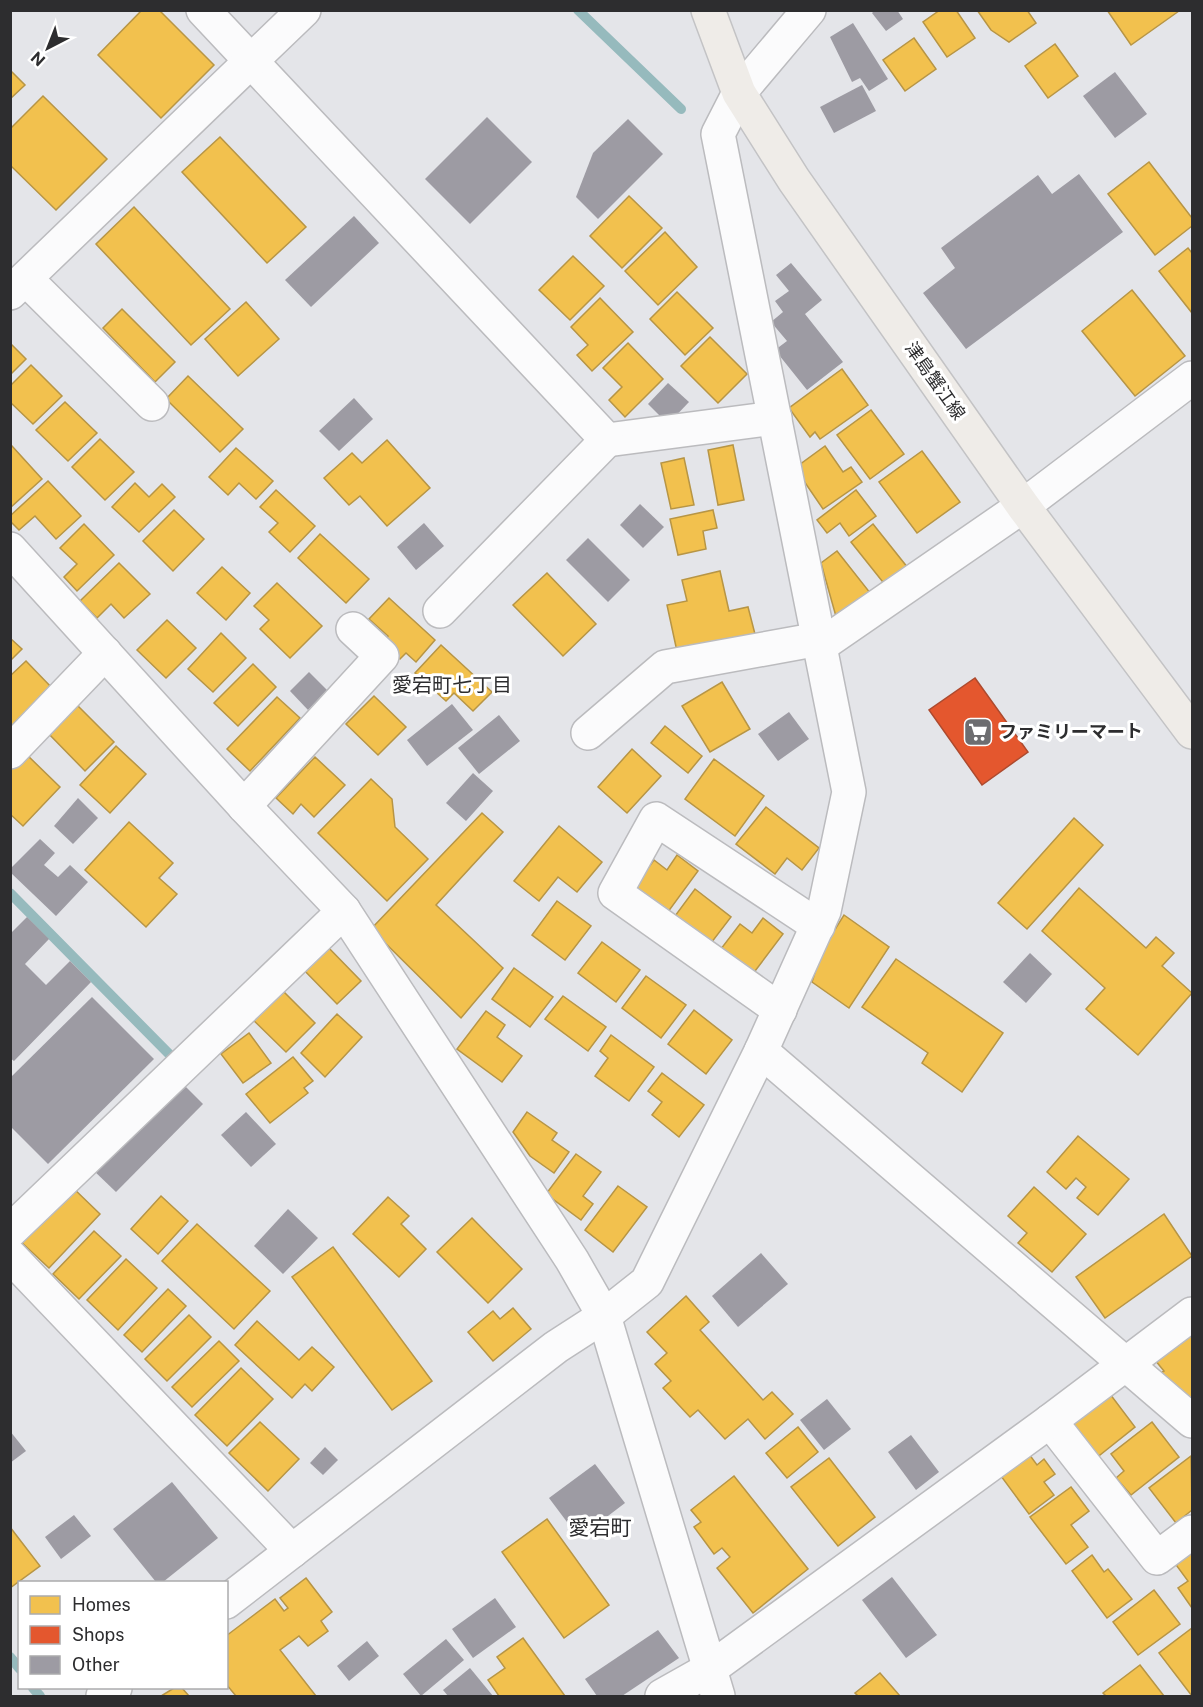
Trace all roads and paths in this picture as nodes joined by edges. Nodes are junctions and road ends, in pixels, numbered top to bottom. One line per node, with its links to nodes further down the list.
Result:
1 (203, 10): 5 (street)
2 (304, 10): 5 (street)
3 (708, 10): 6 (main road, 津島蟹江線)
4 (809, 10): 6 (street)
5 (252, 61): 7 (street); 11 (street)
6 (739, 93): 10 (street); 12 (main road, 津島蟹江線)
7 (18, 286): 9 (street)
8 (1192, 378): 12 (street)
9 (152, 404)
10 (775, 418): 11 (street); 16 (street)
11 (608, 440): 14 (street)
12 (1023, 506): 16 (street); 18 (main road, 津島蟹江線)
13 (10, 549): 17 (street)
14 (440, 611)
15 (353, 629): 21 (street)
16 (819, 643): 19 (street); 23 (street)
17 (105, 652): 20 (street); 21 (street)
18 (1192, 732)
19 (588, 733)
20 (10, 752)
21 (244, 806): 22 (street)
22 (345, 911): 26 (street); 29 (street)
23 (818, 926): 24 (street); 24 (street)
24 (780, 1010): 25 (street)
25 (761, 1051): 29 (street); 30 (street)
26 (10, 1231)
27 (10, 1256): 34 (street)
28 (1192, 1314): 30 (street)
29 (604, 1316): 34 (street); 36 (street)
30 (1127, 1364): 31 (street); 32 (street)
31 (1050, 1421): 33 (street); 36 (street)
32 (1192, 1421)
33 (1192, 1532)
34 (292, 1551): 35 (street)
35 (228, 1600)
36 (714, 1683): 37 (street)
37 (662, 1696)

